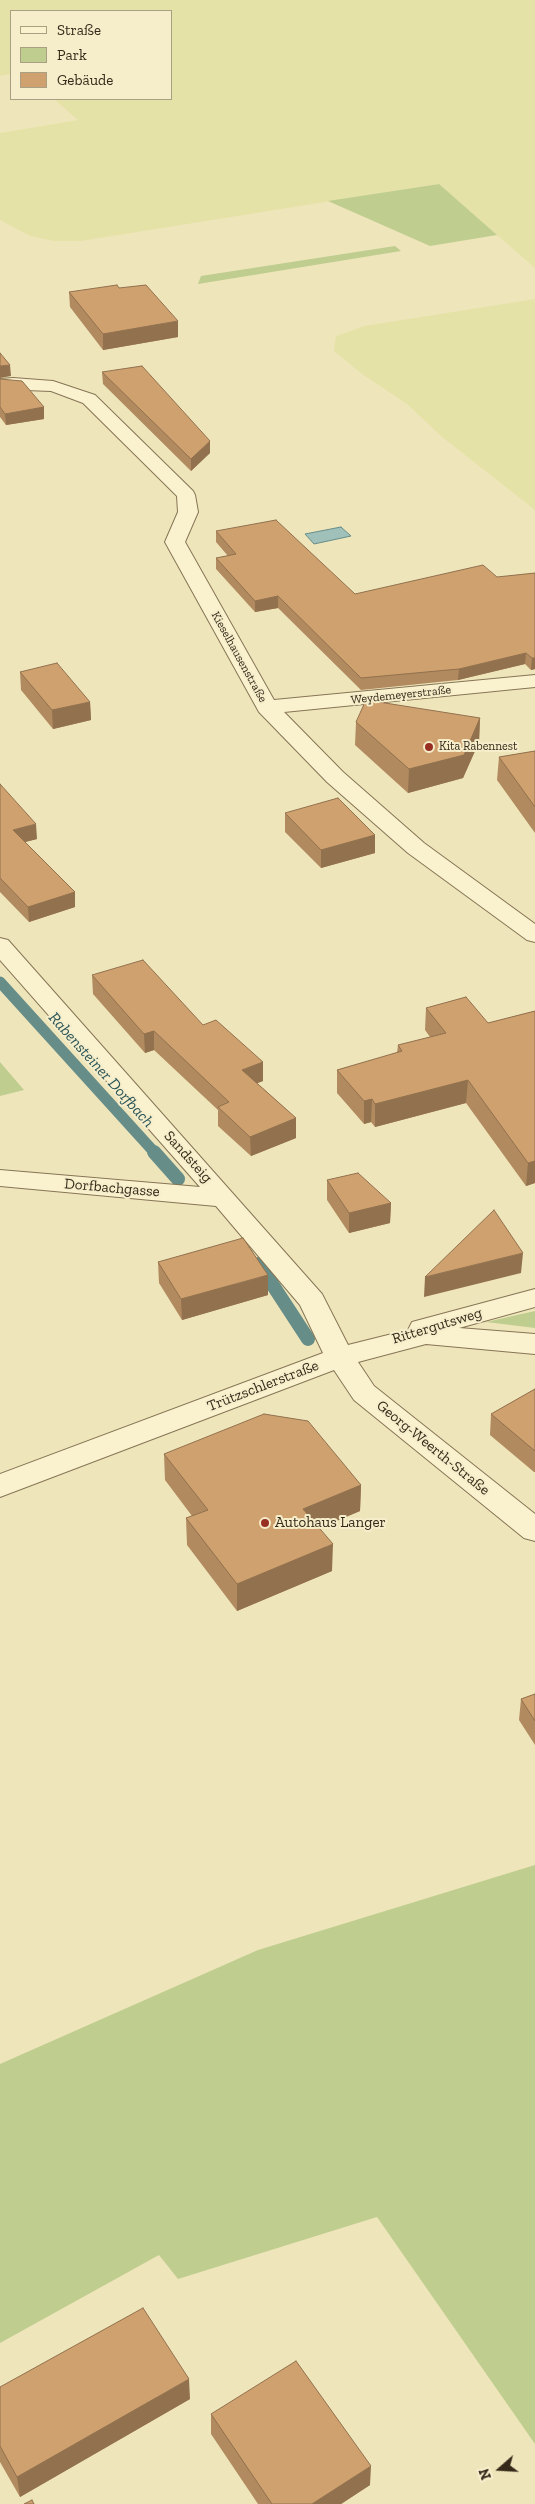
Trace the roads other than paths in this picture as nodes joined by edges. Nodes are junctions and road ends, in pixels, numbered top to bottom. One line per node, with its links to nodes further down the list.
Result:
1 (0, 384): 3 (street, Kieselhausenstraße)
2 (535, 681): 3 (street, Weydemeyerstraße)
3 (267, 707): 4 (street, Kieselhausenstraße)
4 (535, 935)
5 (0, 945): 7 (street, Sandsteig)
6 (0, 1178): 7 (street, Dorfbachgasse)
7 (224, 1198): 10 (street, Sandsteig)
8 (535, 1298): 10 (street, Rittergutsweg)
9 (535, 1344): 10 (street, Trützschlerstraße)
10 (340, 1357): 11 (street, Trützschlerstraße); 12 (street, Georg-Weerth-Straße)
11 (0, 1486)
12 (535, 1530)

